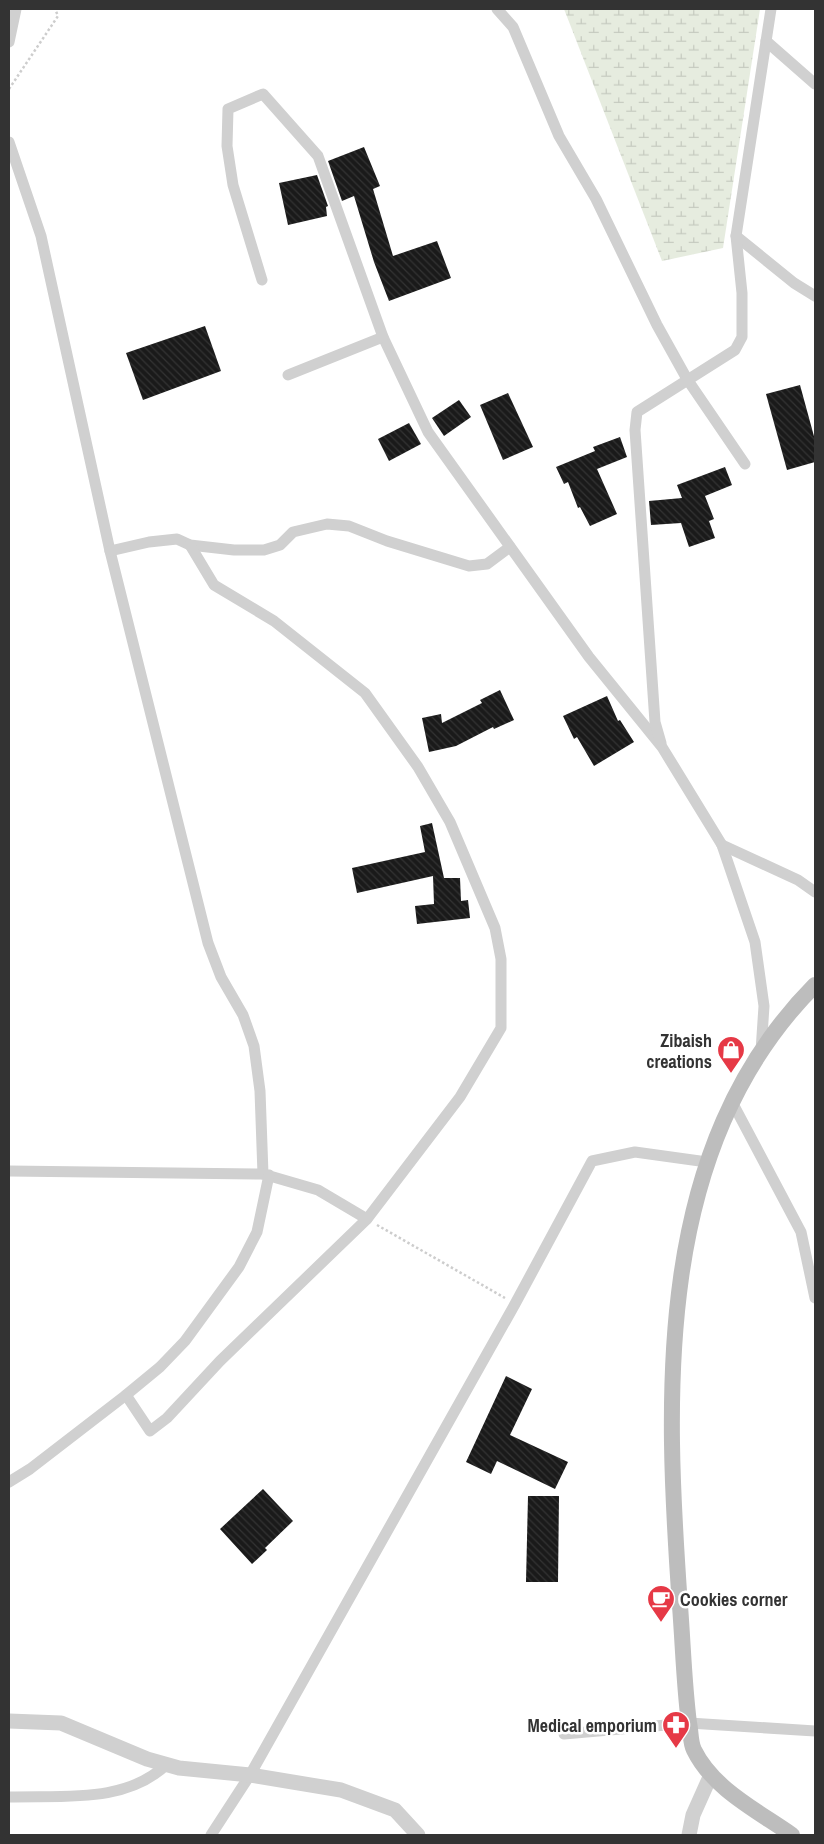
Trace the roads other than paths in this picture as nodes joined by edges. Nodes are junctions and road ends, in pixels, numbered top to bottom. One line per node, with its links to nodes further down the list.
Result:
1 (16, 9): 5 (street)
2 (497, 9): 13 (street)
3 (771, 9): 4 (street)
4 (766, 40): 6 (street); 8 (street)
5 (9, 42)
6 (815, 84)
7 (9, 142): 17 (street)
8 (736, 236): 10 (street); 13 (street)
9 (262, 280): 11 (street)
10 (815, 296)
11 (383, 337): 12 (street); 16 (street)
12 (288, 376)
13 (688, 379): 14 (street); 18 (street)
14 (744, 464)
15 (190, 545): 16 (street); 17 (street); 27 (street)
16 (510, 547): 18 (street)
17 (110, 551): 26 (street)
18 (662, 748): 19 (street)
19 (722, 845): 20 (street); 22 (street)
20 (815, 892)
21 (815, 985): 22 (main road)
22 (761, 1051): 23 (main road)
23 (732, 1100): 24 (main road); 28 (street)
24 (707, 1162): 32 (main road); 36 (street)
25 (9, 1171): 26 (street)
26 (266, 1174): 27 (street); 29 (street)
27 (367, 1219): 29 (street)
28 (815, 1298)
29 (126, 1395): 30 (street)
30 (9, 1482)
31 (9, 1720): 35 (street)
32 (689, 1723): 33 (street); 34 (street); 37 (main road)
33 (815, 1731)
34 (564, 1734)
35 (167, 1764): 36 (street); 38 (street)
36 (250, 1775): 39 (street); 40 (street)
37 (710, 1777): 41 (street); 42 (main road)
38 (9, 1797)
39 (211, 1835)
40 (418, 1835)
41 (689, 1835)
42 (792, 1835)

